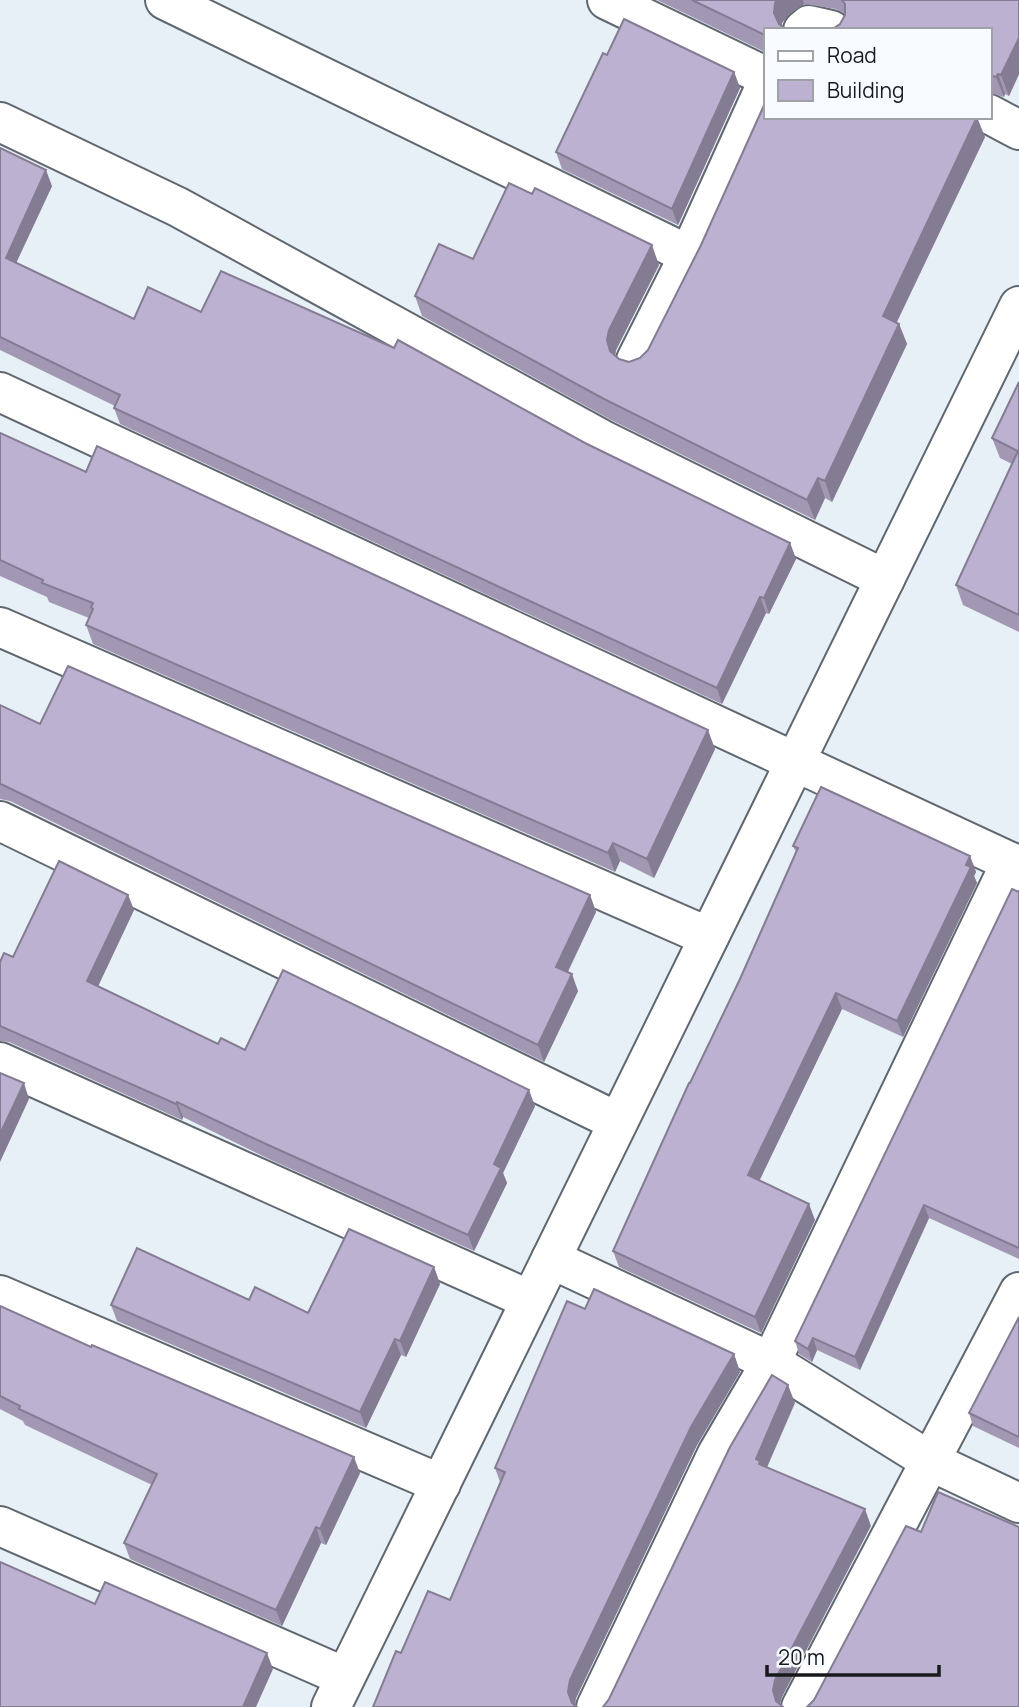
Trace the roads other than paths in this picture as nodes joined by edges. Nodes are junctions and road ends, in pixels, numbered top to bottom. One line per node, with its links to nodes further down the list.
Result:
1 (165, 0): 10 (street)
2 (607, 0): 5 (street)
3 (805, 28): 4 (street)
4 (822, 28)
5 (764, 76)
6 (764, 89): 10 (street)
7 (991, 115): 9 (street)
8 (0, 122): 14 (street)
9 (1019, 130)
10 (690, 255): 12 (street)
11 (1019, 306): 14 (street)
12 (636, 360)
13 (0, 392): 16 (street)
14 (885, 579): 16 (street)
15 (0, 627): 19 (street)
16 (794, 763): 18 (street); 19 (street)
17 (0, 821): 21 (street)
18 (1015, 864): 26 (street)
19 (709, 937): 21 (street)
20 (0, 1062): 25 (street)
21 (618, 1122): 22 (street)
22 (551, 1259): 25 (street); 26 (street)
23 (1019, 1292): 27 (street)
24 (0, 1295): 28 (street)
25 (530, 1300): 28 (street)
26 (771, 1362): 27 (street); 32 (street)
27 (930, 1461): 29 (street); 33 (street)
28 (441, 1484): 31 (street)
29 (1019, 1503)
30 (0, 1527): 31 (street)
31 (338, 1692)
32 (596, 1707)
33 (801, 1707)

